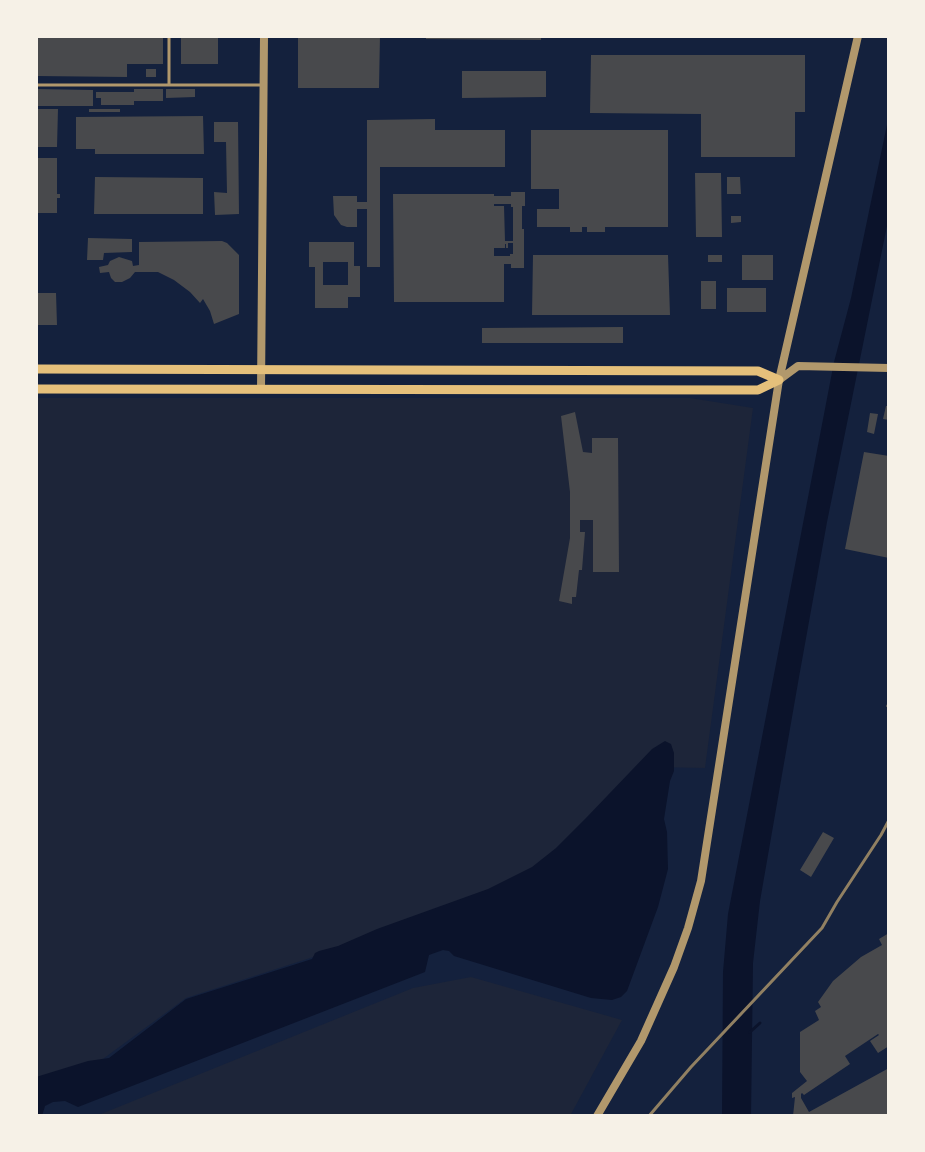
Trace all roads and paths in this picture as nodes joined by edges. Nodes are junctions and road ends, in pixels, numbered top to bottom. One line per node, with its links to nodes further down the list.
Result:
1 (169, 36): 5 (lane)
2 (264, 36): 6 (street)
3 (858, 36): 10 (street)
4 (36, 85): 5 (lane)
5 (169, 85): 6 (lane)
6 (263, 85): 9 (street)
7 (889, 368): 10 (street)
8 (36, 369): 9 (main road)
9 (261, 369): 10 (main road); 12 (street)
10 (779, 380): 12 (main road); 13 (street)
11 (36, 389): 12 (main road)
12 (260, 389)
13 (597, 1116)

